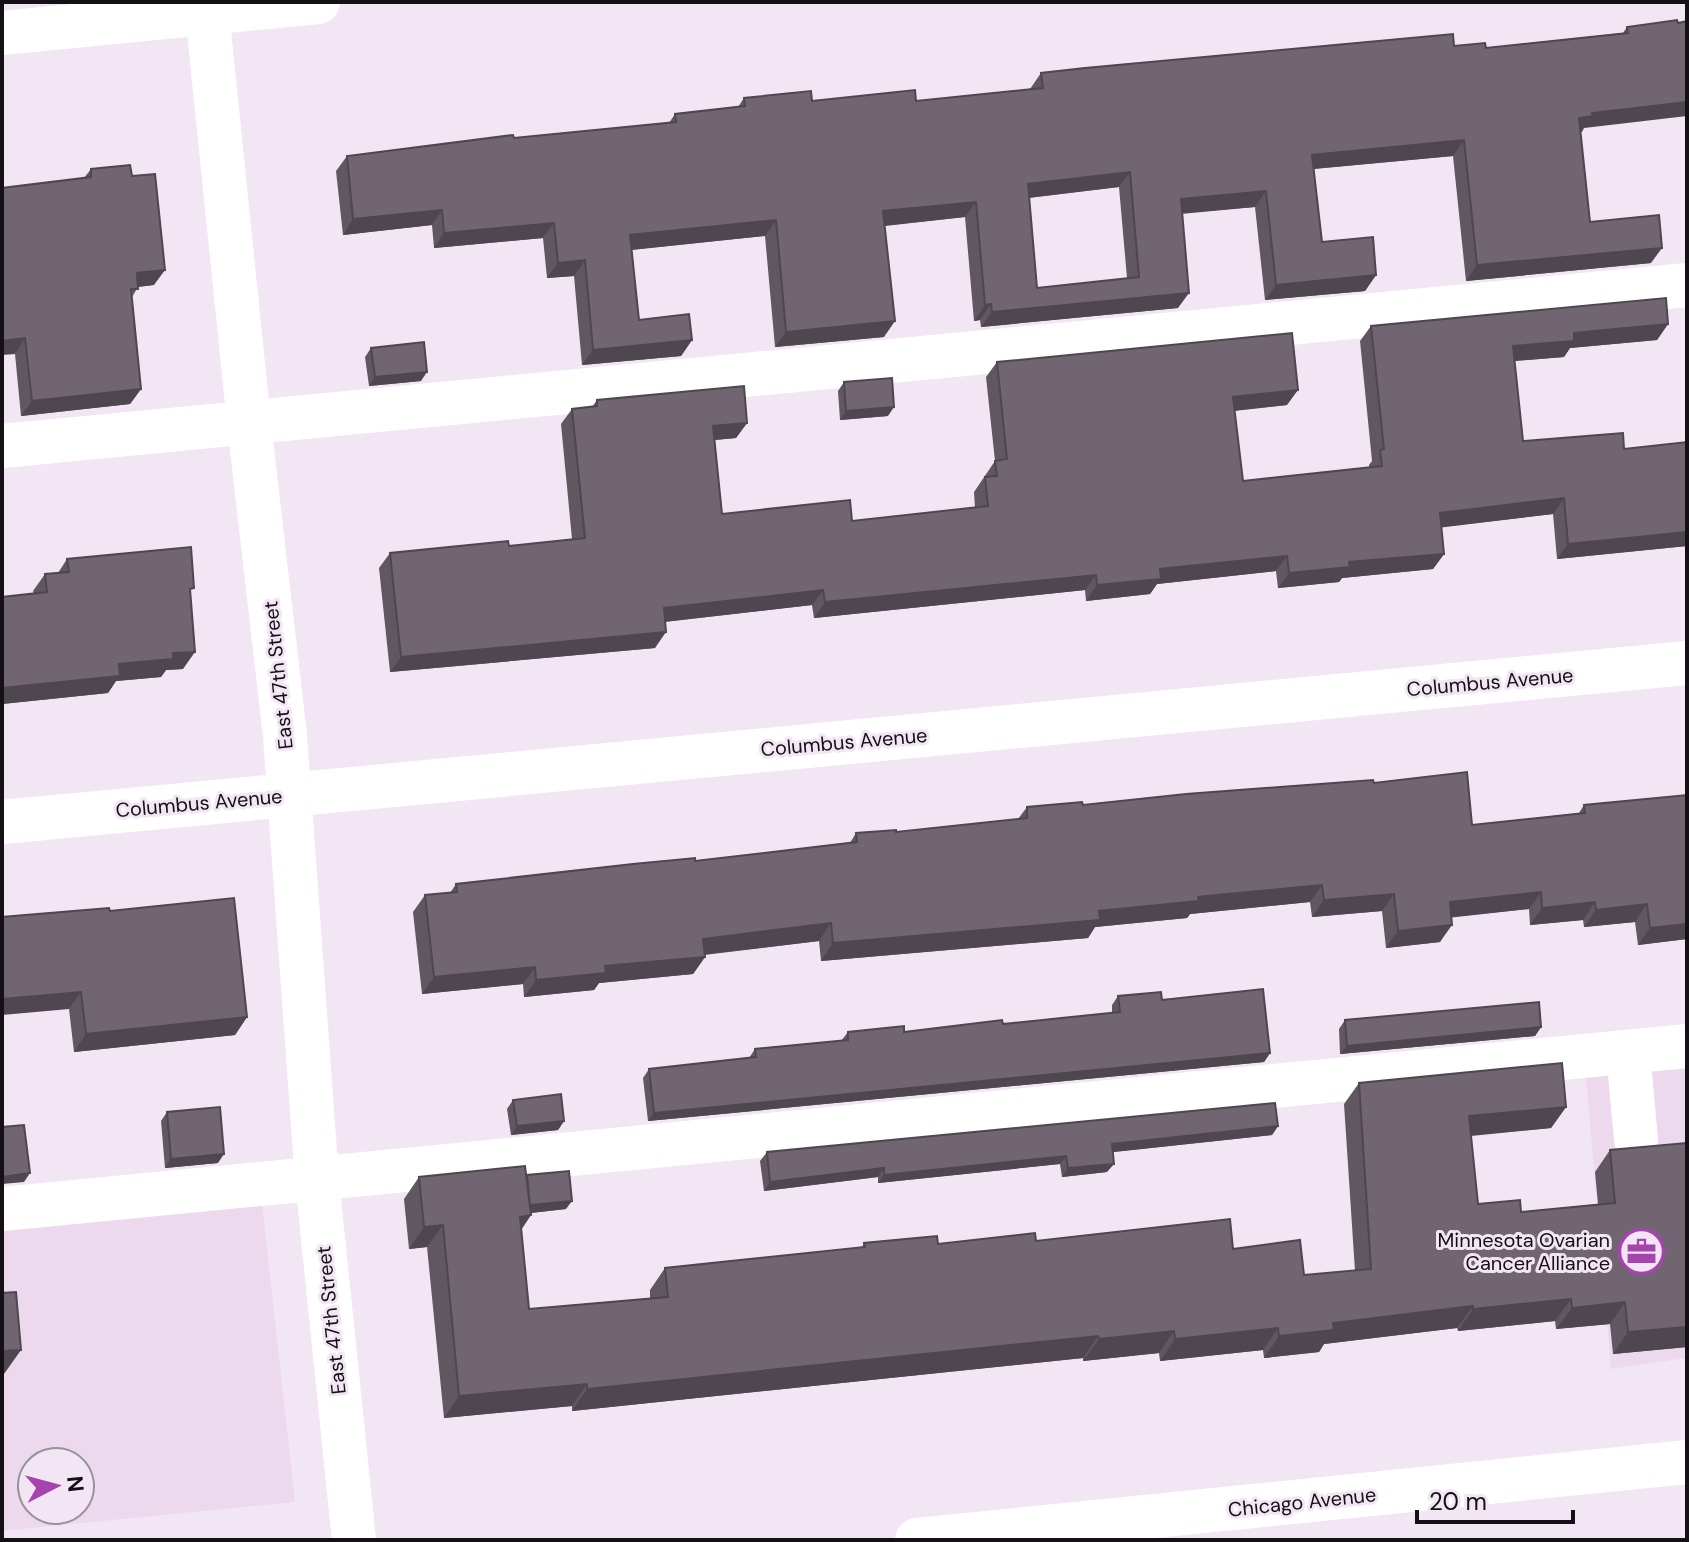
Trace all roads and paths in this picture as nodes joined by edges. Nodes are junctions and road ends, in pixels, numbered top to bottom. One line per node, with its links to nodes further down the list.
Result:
1 (318, 2): 2 (street)
2 (207, 8): 3 (street); 5 (street, East 47th Street)
3 (2, 33)
4 (1687, 285): 5 (street)
5 (249, 423): 6 (street); 8 (street, East 47th Street)
6 (2, 446)
7 (1687, 663): 8 (street, Columbus Avenue)
8 (290, 794): 9 (street, Columbus Avenue); 13 (street, East 47th Street)
9 (2, 822)
10 (1687, 1046): 11 (street)
11 (1628, 1052): 12 (street); 13 (street)
12 (1636, 1140)
13 (317, 1180): 14 (street); 16 (street, East 47th Street)
14 (2, 1209)
15 (1687, 1462): 17 (street, Chicago Avenue)
16 (354, 1540)
17 (927, 1540)

